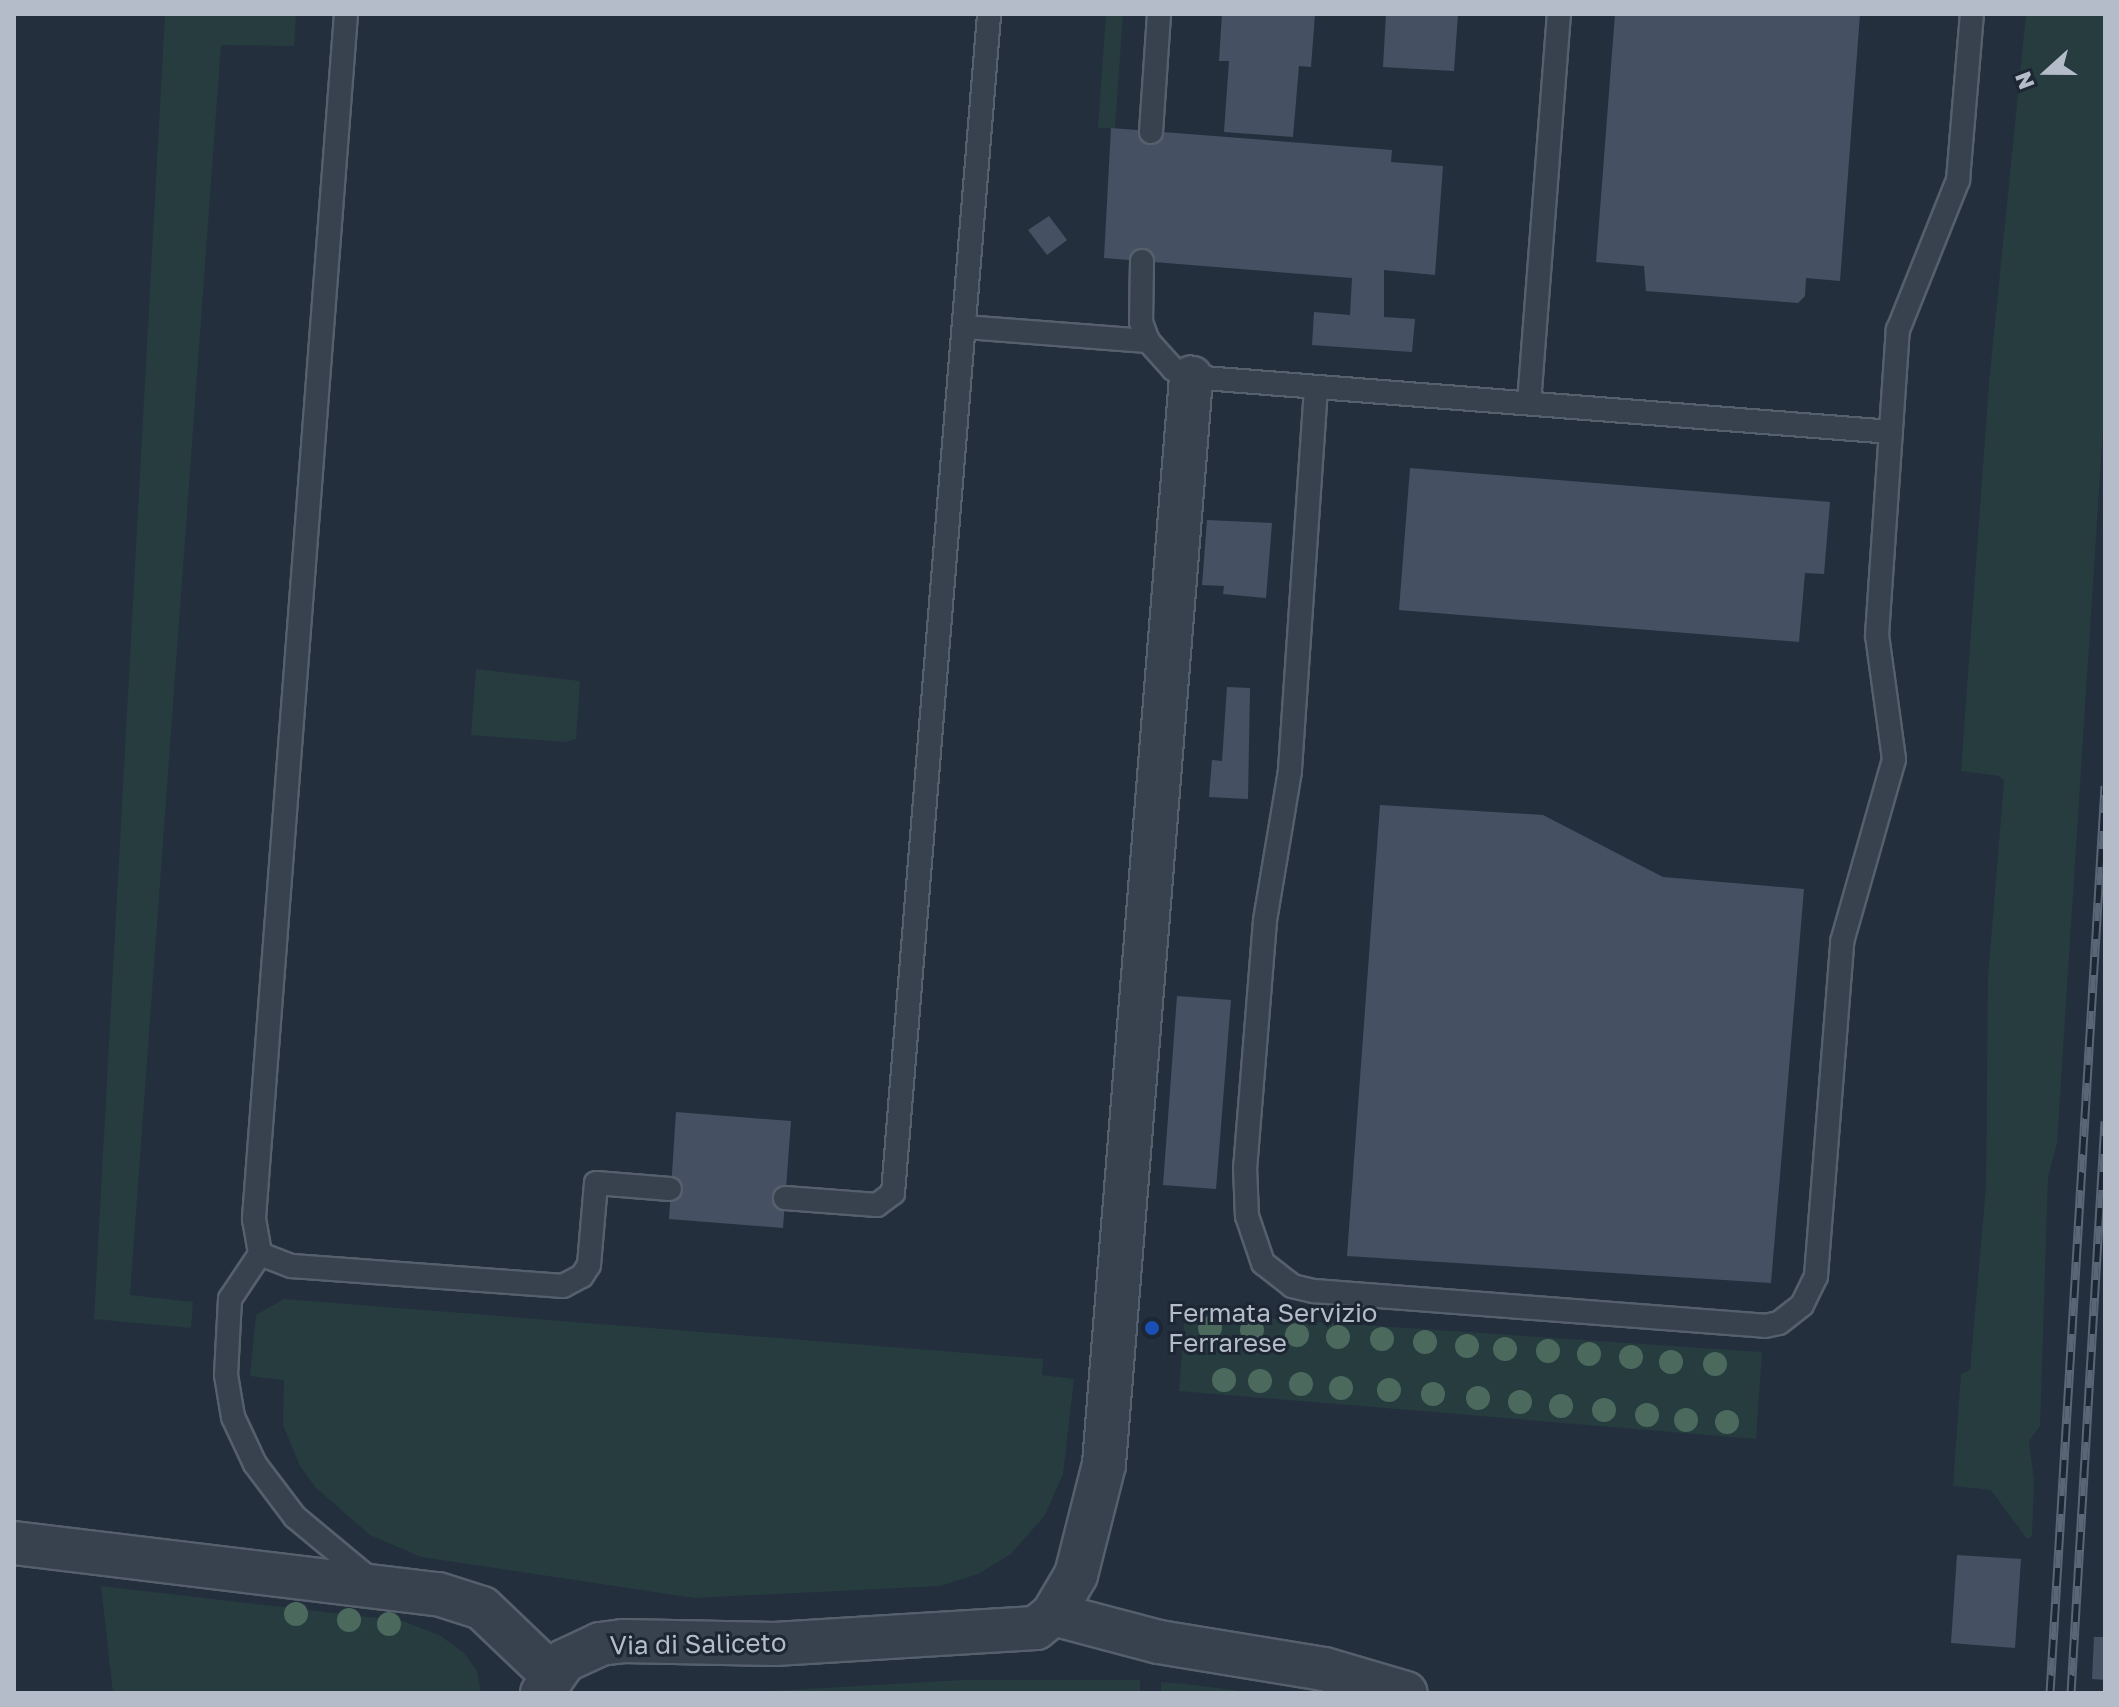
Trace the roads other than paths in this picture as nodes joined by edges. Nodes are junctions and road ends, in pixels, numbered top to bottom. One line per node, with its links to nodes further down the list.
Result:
1 (346, 14): 16 (lane)
2 (989, 14): 8 (lane)
3 (1159, 14): 6 (lane)
4 (1559, 14): 12 (lane)
5 (1972, 14): 13 (lane)
6 (1151, 132)
7 (1142, 261): 9 (lane)
8 (965, 327): 9 (lane); 15 (lane)
9 (1148, 341): 10 (lane)
10 (1191, 377): 11 (lane); 19 (street)
11 (1316, 388): 12 (lane); 13 (lane)
12 (1529, 403): 13 (lane)
13 (1891, 432)
14 (670, 1189): 16 (lane)
15 (785, 1198)
16 (260, 1254): 18 (lane)
17 (14, 1543): 18 (street, Via di Saliceto)
18 (381, 1586): 20 (street, Via di Saliceto)
19 (1053, 1614): 20 (street, Via di Saliceto); 21 (street)
20 (547, 1683)
21 (1406, 1693)

